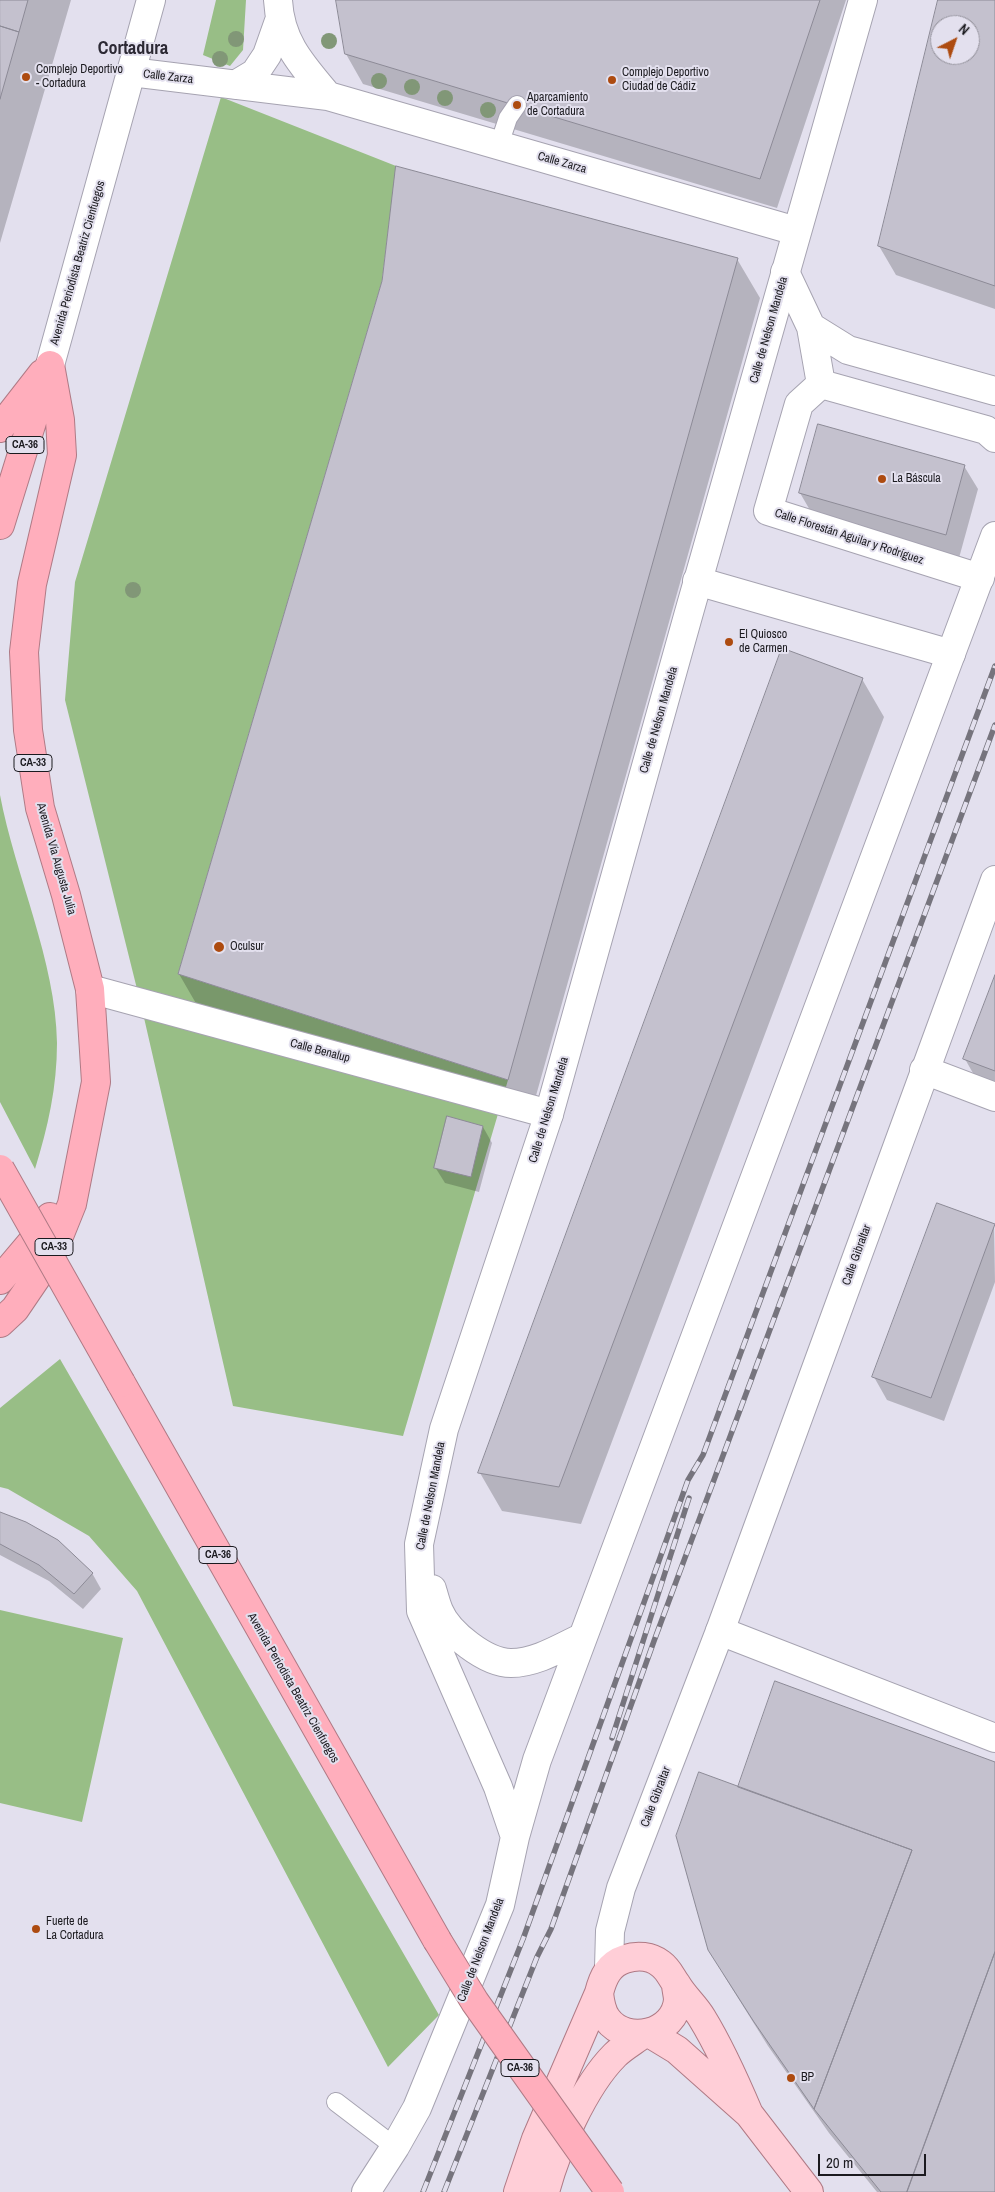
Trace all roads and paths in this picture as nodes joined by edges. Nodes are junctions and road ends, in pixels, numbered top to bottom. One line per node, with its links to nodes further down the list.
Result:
1 (151, 0): 4 (street, Avenida Periodista Beatriz Cienfuegos)
2 (863, 0): 9 (street, Calle de Nelson Mandela)
3 (278, 11): 5 (street); 6 (street)
4 (131, 72): 5 (street, Calle Zarza); 12 (street, Avenida Periodista Beatriz Cienfuegos)
5 (236, 85): 6 (street, Calle Zarza)
6 (328, 96): 8 (street, Calle Zarza)
7 (518, 105): 8 (lane)
8 (499, 145): 9 (street, Calle Zarza)
9 (796, 231): 10 (street, Calle de Nelson Mandela)
10 (785, 272): 11 (street); 20 (street, Calle de Nelson Mandela)
11 (811, 327): 13 (street); 14 (street)
12 (50, 365): 15 (highway); 17 (highway, Avenida Periodista Beatriz Cienfuegos / CA-36); 23 (highway, Avenida Vía Augusta Julia / CA-33)
13 (821, 384): 16 (street); 19 (street, Calle Florestán Aguilar y Rodríguez)
14 (995, 391)
15 (0, 428)
16 (995, 438)
17 (0, 525)
18 (995, 536): 19 (street)
19 (980, 578): 21 (street)
20 (698, 582): 21 (street); 26 (street, Calle de Nelson Mandela)
21 (951, 654): 33 (street)
22 (995, 880): 24 (street, Calle Gibraltar)
23 (90, 989): 26 (street, Calle Benalup); 27 (highway, Avenida Vía Augusta Julia / CA-33)
24 (924, 1070): 25 (street); 32 (street, Calle Gibraltar)
25 (995, 1097)
26 (549, 1114): 31 (street, Calle de Nelson Mandela)
27 (82, 1157): 29 (highway); 30 (highway, Avenida Vía Augusta Julia / CA-33)
28 (0, 1169): 45 (highway, Avenida Periodista Beatriz Cienfuegos / CA-36, bridge)
29 (0, 1280)
30 (0, 1323)
31 (419, 1544): 33 (street); 35 (street, Calle de Nelson Mandela)
32 (720, 1631): 34 (street); 36 (street, Calle Gibraltar)
33 (583, 1637): 35 (street)
34 (995, 1738)
35 (515, 1837): 41 (street, Calle de Nelson Mandela)
36 (604, 1981): 37 (main road); 38 (main road); 43 (main road)
37 (676, 1984): 38 (main road); 40 (main road)
38 (646, 2034): 40 (main road); 44 (main road)
39 (336, 2102): 41 (lane)
40 (749, 2114): 46 (main road)
41 (395, 2148): 42 (street, Calle de Nelson Mandela)
42 (366, 2192)
43 (518, 2192)
44 (545, 2192)
45 (610, 2192)
46 (809, 2192)

